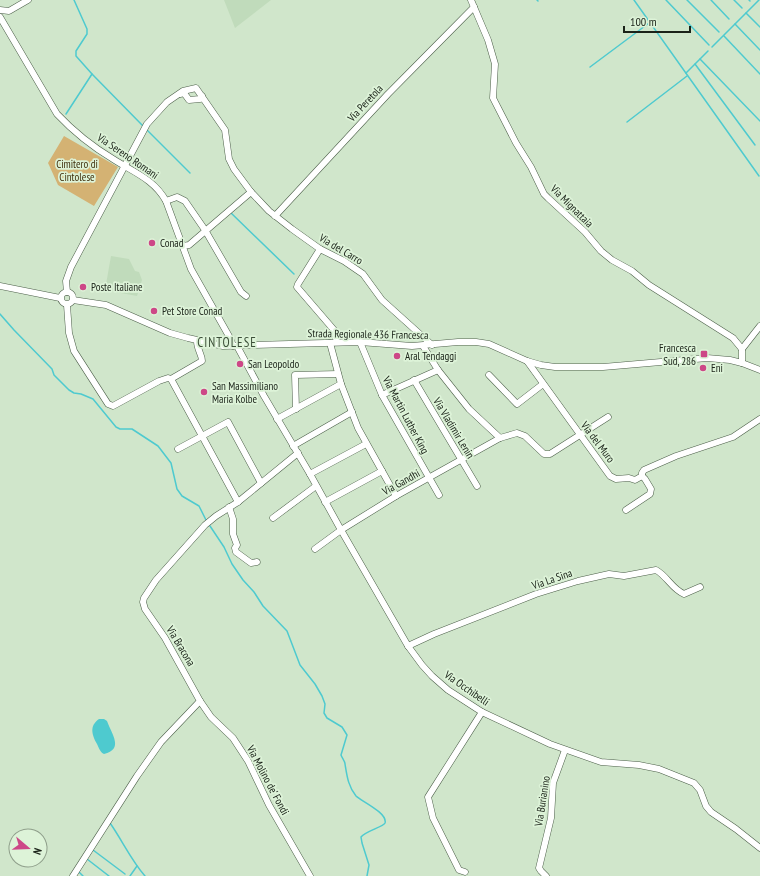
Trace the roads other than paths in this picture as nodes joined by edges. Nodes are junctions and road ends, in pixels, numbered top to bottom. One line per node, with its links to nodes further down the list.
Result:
1 (28, 0): 5 (street)
2 (471, 0): 3 (street, Via Mignattaia)
3 (474, 8): 13 (street, Via Peretola); 31 (street, Via Mignattaia)
4 (0, 10): 5 (street)
5 (9, 11): 7 (street)
6 (0, 17): 7 (street, Via Sereno Romani)
7 (5, 25): 10 (street, Via Sereno Romani)
8 (178, 94): 9 (street); 9 (street); 10 (street)
9 (202, 96): 11 (street, Via del Carro)
10 (125, 166): 12 (street, Via Sereno Romani); 18 (street)
11 (251, 192): 13 (street, Via del Carro); 14 (street)
12 (166, 201): 14 (street); 15 (street, Via Sereno Romani)
13 (275, 216): 16 (street, Via del Carro)
14 (205, 230): 15 (street); 19 (street)
15 (184, 246): 29 (street, Via Sereno Romani)
16 (320, 249): 25 (street); 28 (street, Via del Carro)
17 (0, 286): 20 (street)
18 (67, 292): 20 (street); 21 (street)
19 (246, 296)
20 (60, 298): 22 (street)
21 (73, 300): 22 (street); 24 (street, Strada Regionale 436 Francesca)
22 (67, 305): 38 (street)
23 (760, 326): 31 (street)
24 (198, 341): 29 (street, Strada Regionale 436 Francesca); 38 (street)
25 (338, 342): 26 (street, Strada Regionale 436 Francesca); 27 (street, Strada Regionale 436 Francesca)
26 (360, 342): 30 (street, Strada Regionale 436 Francesca); 42 (street, Via Martin Luther King)
27 (330, 343): 29 (street, Strada Regionale 436 Francesca); 36 (street)
28 (432, 345): 30 (street, Strada Regionale 436 Francesca); 32 (street, Strada Regionale 436 Francesca)
29 (235, 346): 47 (street, Via Occhibelli)
30 (423, 346): 34 (street)
31 (742, 349): 33 (street)
32 (527, 361): 33 (street, Strada Regionale 436 Francesca); 41 (street, Via del Muro)
33 (742, 363): 35 (street, Strada Regionale 436 Francesca)
34 (438, 370): 39 (street); 50 (street)
35 (760, 370)
36 (338, 374): 40 (street); 43 (street)
37 (489, 376): 41 (street)
38 (171, 379): 49 (street)
39 (414, 380): 42 (street); 55 (street, Via Vladimir Lenin)
40 (341, 384): 43 (street); 44 (street)
41 (542, 384): 48 (street, Via del Muro)
42 (382, 395): 59 (street, Via Martin Luther King)
43 (296, 409): 47 (street)
44 (352, 412): 51 (street); 52 (street)
45 (608, 417): 48 (street)
46 (760, 418): 58 (street)
47 (277, 419): 52 (street, Via Occhibelli)
48 (579, 435): 50 (street, Via Gandhi); 58 (street, Via del Muro)
49 (202, 436): 53 (street); 60 (street); 65 (street)
50 (500, 438): 55 (street, Via Gandhi)
51 (366, 444): 56 (street); 57 (street)
52 (293, 446): 54 (street, Via Occhibelli)
53 (178, 449)
54 (298, 453): 57 (street, Via Occhibelli); 60 (street, Via Bracona)
55 (460, 459): 59 (street, Via Gandhi); 62 (street, Via Vladimir Lenin)
56 (382, 470): 64 (street); 66 (street)
57 (310, 474): 61 (street, Via Occhibelli)
58 (642, 476): 68 (street)
59 (429, 478): 63 (street, Via Martin Luther King); 64 (street, Via Gandhi)
60 (261, 483): 65 (street, Via Bracona)
61 (316, 486): 66 (street, Via Occhibelli); 69 (street)
62 (477, 486)
63 (439, 495)
64 (396, 496): 70 (street, Via Gandhi)
65 (238, 502): 67 (street, Via Bracona)
66 (325, 502): 70 (street, Via Occhibelli)
67 (229, 507): 72 (street); 75 (street, Via Bracona)
68 (626, 510)
69 (273, 518)
70 (340, 530): 71 (street, Via Gandhi); 74 (street, Via Occhibelli)
71 (315, 549)
72 (257, 562)
73 (700, 587): 74 (street, Via La Sina)
74 (408, 646): 76 (street, Via Occhibelli)
75 (200, 701): 80 (street); 81 (street, Via Molino de' Fondi)
76 (482, 712): 77 (street, Via Occhibelli); 79 (street)
77 (565, 750): 78 (street, Via Occhibelli); 82 (street, Via Burianino)
78 (760, 848)
79 (465, 872)
80 (73, 876)
81 (310, 876)
82 (546, 876)

